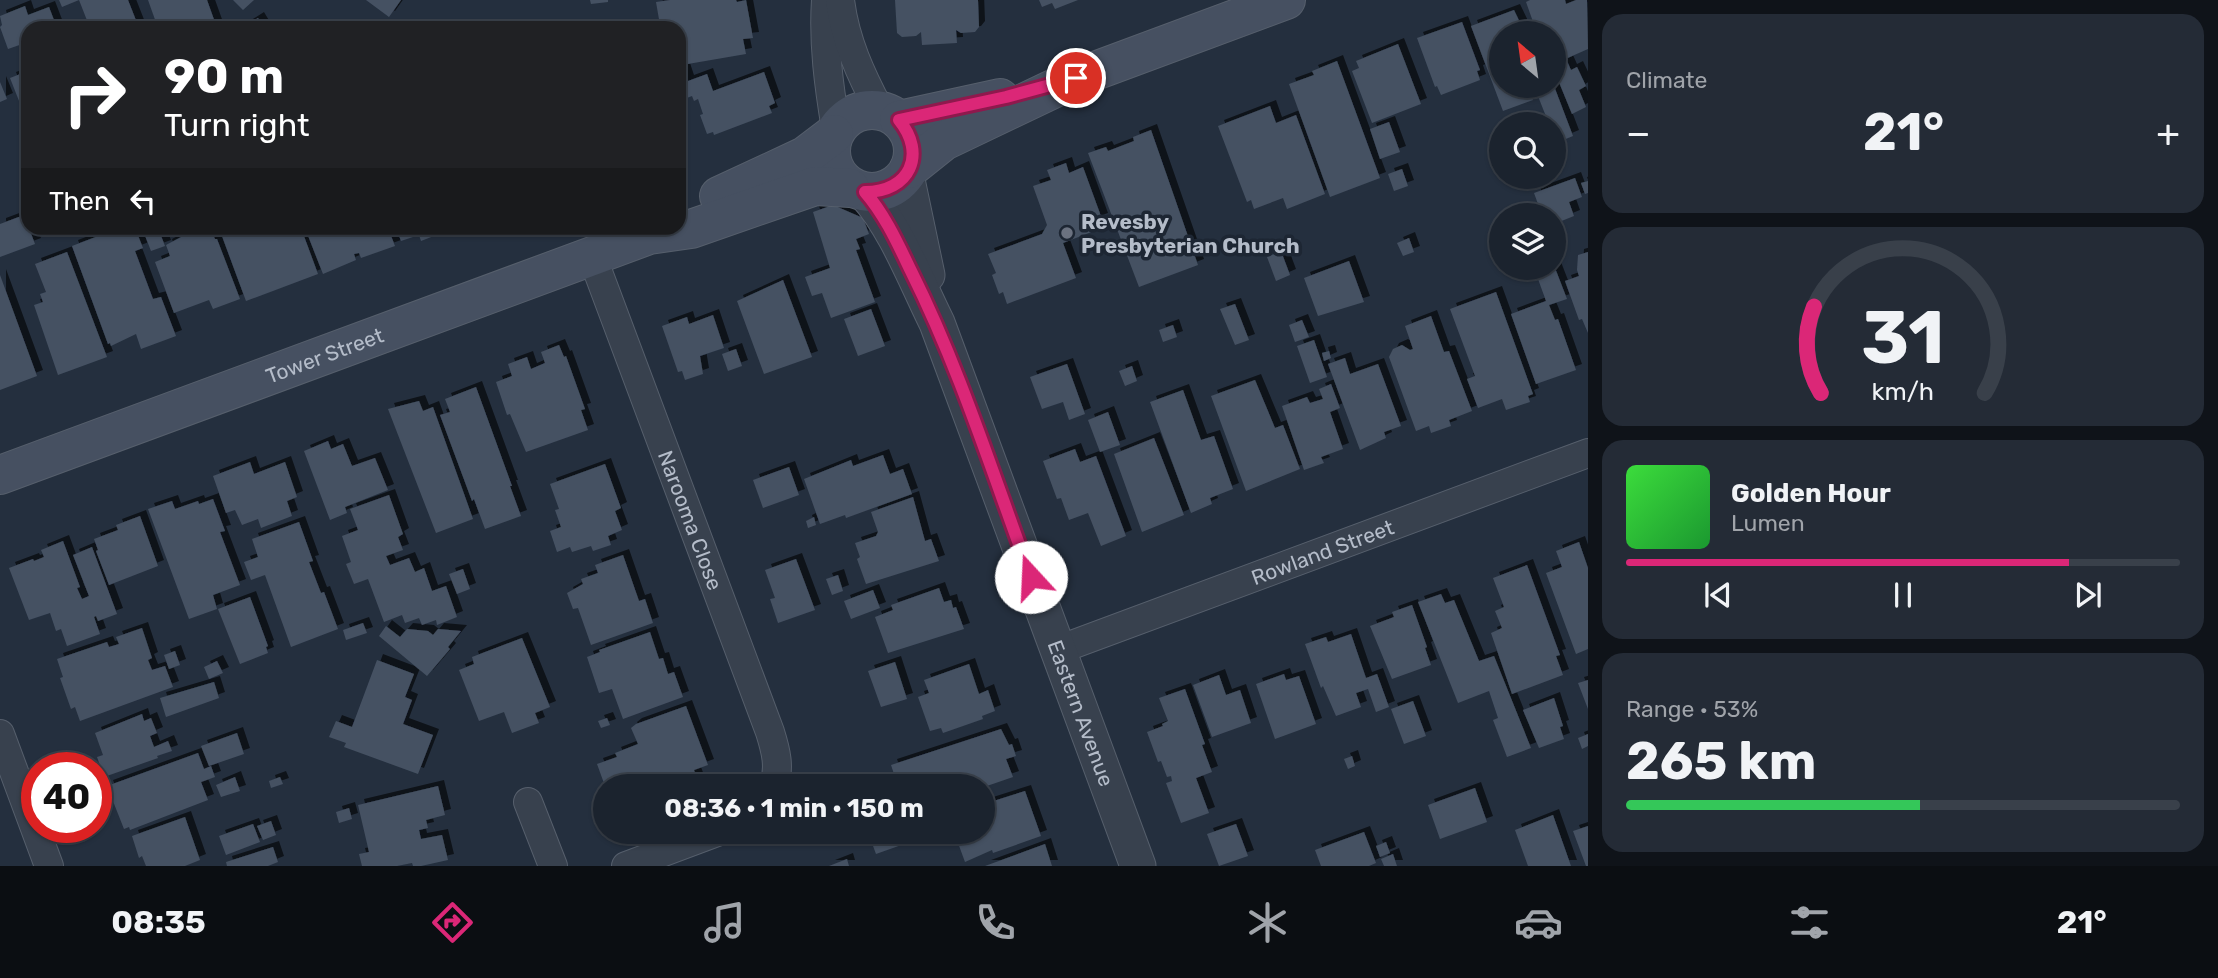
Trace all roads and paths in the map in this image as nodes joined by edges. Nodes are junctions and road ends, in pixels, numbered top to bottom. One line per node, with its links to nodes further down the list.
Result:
1 (826, 0): 6 (street)
2 (840, 0): 5 (street)
3 (1286, 0): 4 (main road)
4 (1076, 78): 5 (main road); 7 (main road)
5 (890, 116): 6 (main road); 7 (main road)
6 (835, 132): 8 (main road); 9 (main road, Tower Street)
7 (907, 172): 8 (main road); 13 (street, Eastern Avenue)
8 (858, 190): 10 (main road, Tower Street); 13 (street, Eastern Avenue)
9 (686, 215)
10 (686, 228)
11 (642, 235): 12 (main road, Tower Street)
12 (592, 256): 15 (main road, Tower Street); 18 (street, Narooma Close)
13 (937, 323): 16 (street, Eastern Avenue)
14 (1588, 453): 16 (street, Rowland Street)
15 (0, 475)
16 (1058, 650): 24 (street, Eastern Avenue)
17 (0, 734): 21 (street)
18 (777, 774)
19 (528, 802): 22 (street)
20 (685, 844): 23 (street)
21 (49, 866)
22 (553, 866)
23 (626, 866)
24 (1138, 866)

